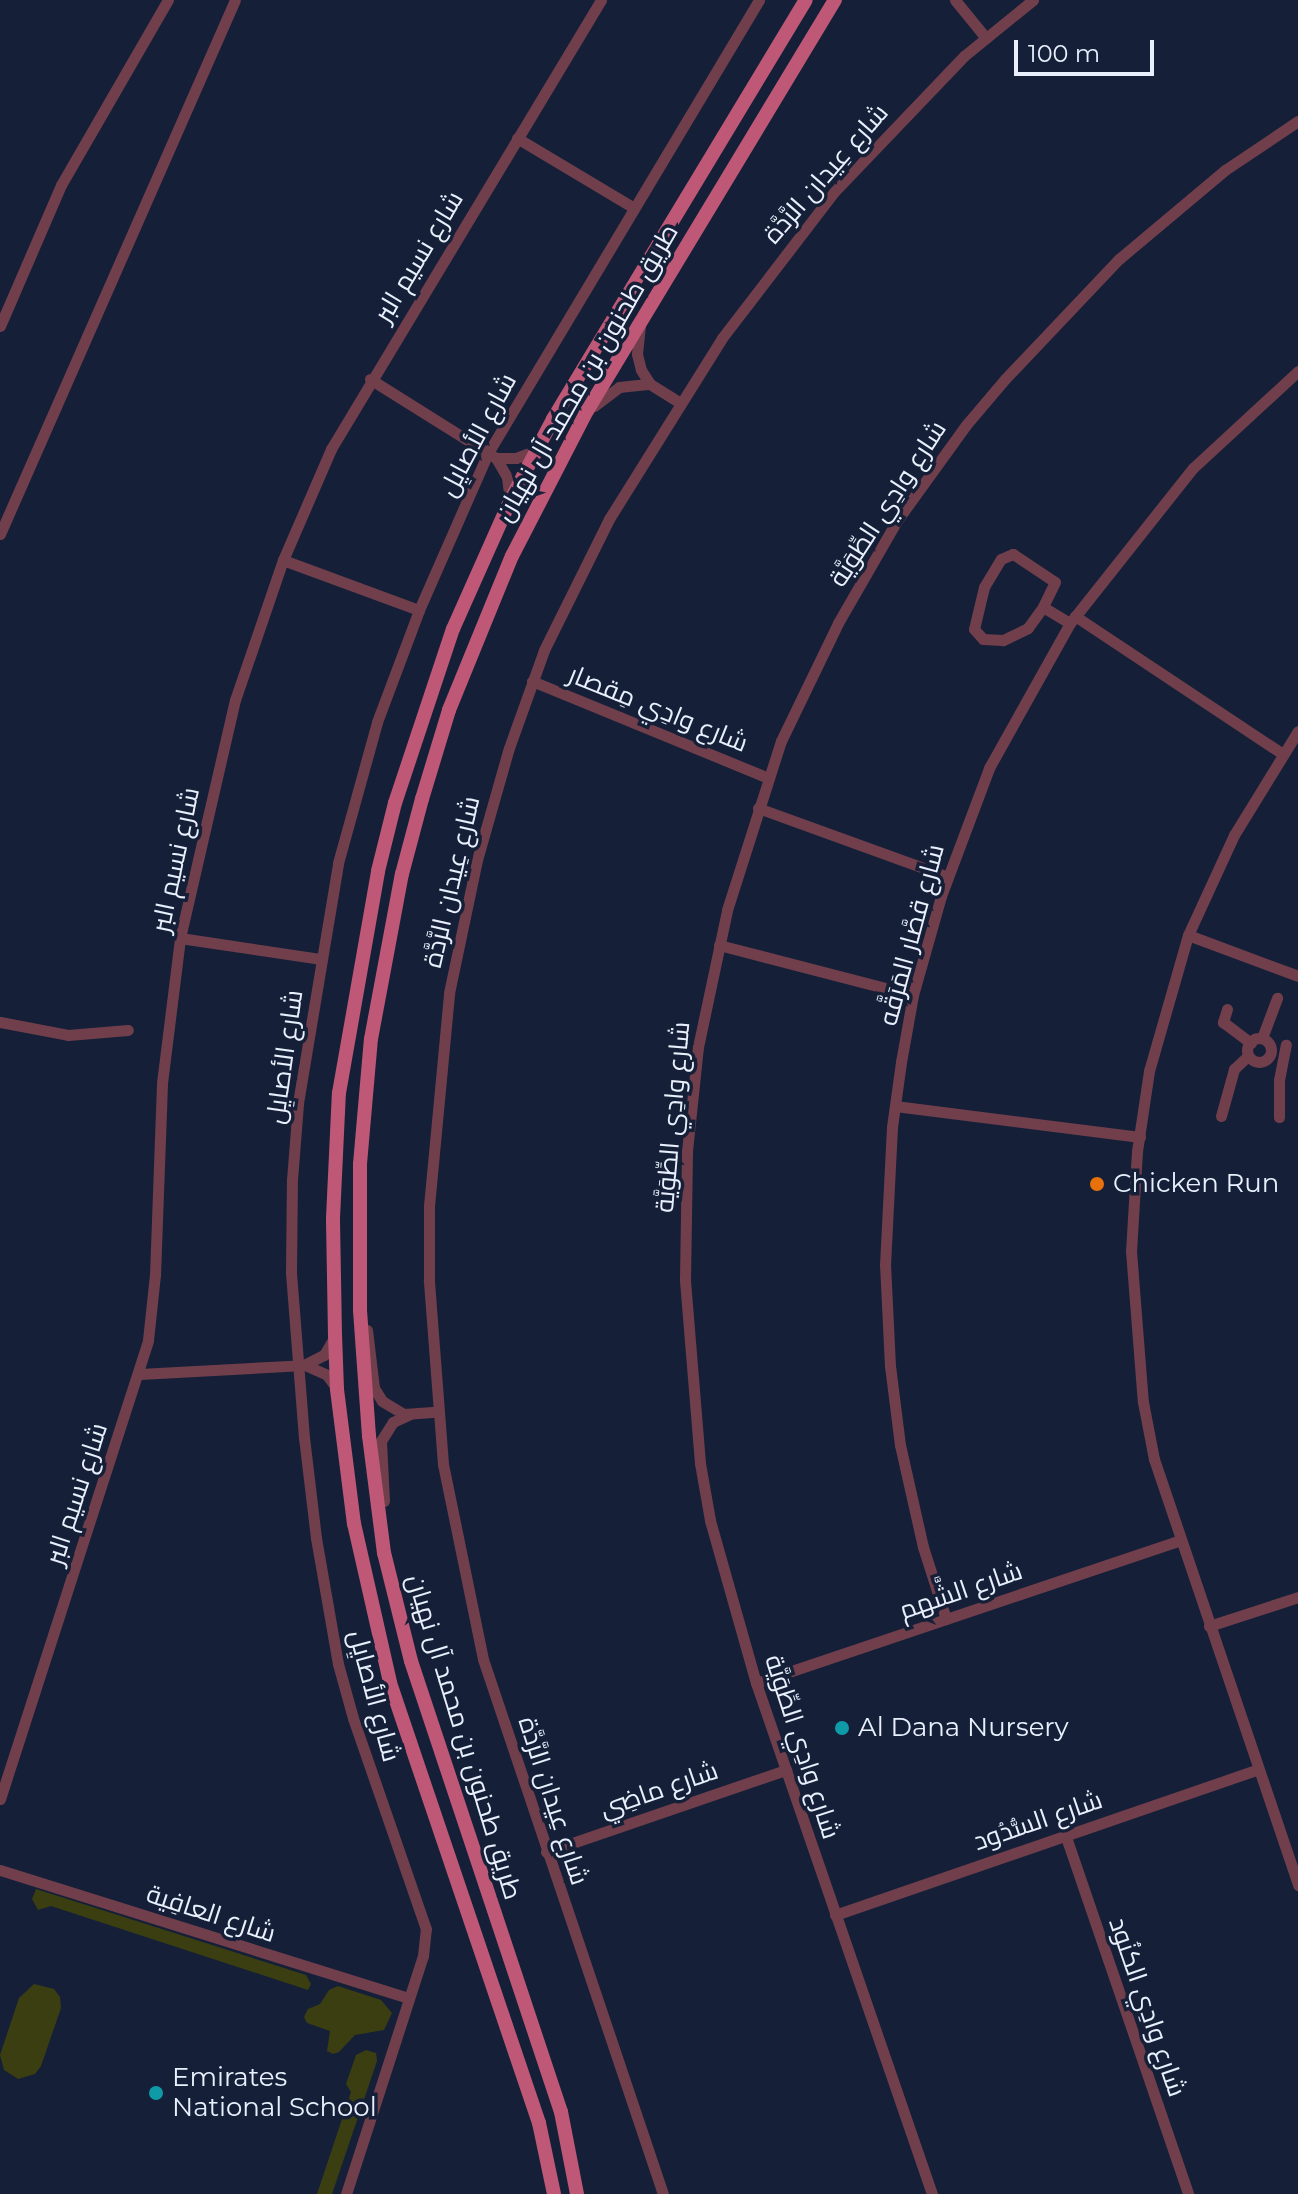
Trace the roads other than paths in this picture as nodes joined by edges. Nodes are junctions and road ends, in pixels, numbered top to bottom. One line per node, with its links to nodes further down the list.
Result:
1 (168, 0): 14 (street)
2 (235, 0): 23 (street)
3 (601, 0): 11 (street, شارع نسيم البر)
4 (759, 0): 12 (street, شارع الأصايِل)
5 (806, 0): 20 (main road, طريق طحنون بن محمد آل نهيان)
6 (835, 0): 13 (main road, طريق طحنون بن محمد آل نهيان)
7 (955, 0): 9 (street)
8 (1033, 0): 9 (street, شارع عِيدان الرَّدَّة)
9 (986, 38): 18 (street, شارع عِيدان الرَّدَّة)
10 (1298, 121): 31 (street, شارع وادِي الطِّوَيَّة)
11 (517, 138): 12 (street); 16 (street, شارع نسيم البر)
12 (634, 208): 21 (street, شارع الأصايِل)
13 (640, 324): 17 (street); 19 (main road, طريق طحنون بن محمد آل نهيان)
14 (0, 326)
15 (1298, 371): 27 (street, شارع قصَّار المَرَقَّه)
16 (370, 379): 21 (street); 24 (street, شارع نسيم البر)
17 (650, 384): 18 (street); 19 (street)
18 (679, 402): 28 (street, شارع عِيدان الرَّدَّة)
19 (587, 411): 52 (main road, طريق طحنون بن محمد آل نهيان)
20 (537, 450): 21 (street); 22 (main road, طريق طحنون بن محمد آل نهيان)
21 (492, 456): 22 (street); 26 (street, شارع الأصايِل)
22 (510, 501): 53 (main road, طريق طحنون بن محمد آل نهيان)
23 (0, 534)
24 (283, 560): 26 (street); 35 (street, شارع نسيم البر)
25 (1043, 607): 25 (street); 27 (street)
26 (419, 610): 37 (street, شارع الأصايِل)
27 (1073, 619): 30 (street); 33 (street, شارع قصَّار المَرَقَّه)
28 (532, 681): 31 (street, شارع وادِي مِقصار); 57 (street, شارع عِيدان الرَّدَّة)
29 (1298, 731): 30 (street)
30 (1281, 753): 34 (street)
31 (768, 778): 32 (street, شارع وادِي الطِّوَيَّة)
32 (758, 808): 33 (street); 36 (street, شارع وادِي الطِّوَيَّة)
33 (946, 876): 39 (street, شارع قصَّار المَرَقَّه)
34 (1188, 935): 38 (street); 51 (street)
35 (180, 938): 37 (street); 55 (street, شارع نسيم البر)
36 (719, 945): 39 (street); 64 (street, شارع وادِي الطِّوَيَّة)
37 (321, 959): 54 (street, شارع الأصايِل)
38 (1298, 976)
39 (913, 995): 48 (street, شارع قصَّار المَرَقَّه)
40 (1277, 998): 44 (street)
41 (1227, 1009): 44 (street)
42 (0, 1022): 43 (street)
43 (128, 1030)
44 (1261, 1041): 45 (street); 47 (street); 47 (street)
45 (1286, 1045): 46 (street); 50 (street)
46 (1298, 1049)
47 (1248, 1056): 49 (street)
48 (895, 1106): 51 (street); 62 (street, شارع قصَّار المَرَقَّه)
49 (1221, 1116)
50 (1279, 1117)
51 (1140, 1137): 59 (street)
52 (360, 1310): 58 (street); 60 (main road, طريق طحنون بن محمد آل نهيان)
53 (335, 1335): 54 (street); 56 (main road, طريق طحنون بن محمد آل نهيان)
54 (301, 1365): 55 (street); 56 (street); 74 (street, شارع الأصايِل)
55 (140, 1374): 67 (street, شارع نسيم البر)
56 (337, 1389): 76 (main road, طريق طحنون بن محمد آل نهيان)
57 (436, 1412): 58 (street); 69 (street, شارع عِيدان الرَّدَّة)
58 (410, 1414): 60 (street)
59 (1179, 1541): 62 (street, شارع الشَّهم); 63 (street)
60 (384, 1553): 77 (main road, طريق طحنون بن محمد آل نهيان)
61 (1298, 1597): 63 (street)
62 (946, 1619): 64 (street, شارع الشَّهم)
63 (1209, 1626): 66 (street)
64 (756, 1683): 65 (street, شارع وادِي الطِّوَيَّة)
65 (786, 1770): 69 (street, شارع ماضِي); 73 (street, شارع وادِي الطِّوَيَّة)
66 (1257, 1770): 68 (street, شارع السُّدُود); 70 (street)
67 (0, 1799)
68 (1065, 1834): 73 (street, شارع السُّدُود); 80 (street, شارع وادِي الكنُود)
69 (546, 1852): 78 (street, شارع عِيدان الرَّدَّة)
70 (1294, 1859): 72 (street)
71 (0, 1870): 74 (street, شارع العافِية)
72 (1298, 1885)
73 (835, 1915): 79 (street, شارع وادِي الطِّوَيَّة)
74 (408, 1998): 75 (street, شارع الأصايِل)
75 (346, 2194)
76 (554, 2194)
77 (577, 2194)
78 (663, 2194)
79 (932, 2194)
80 (1188, 2194)

